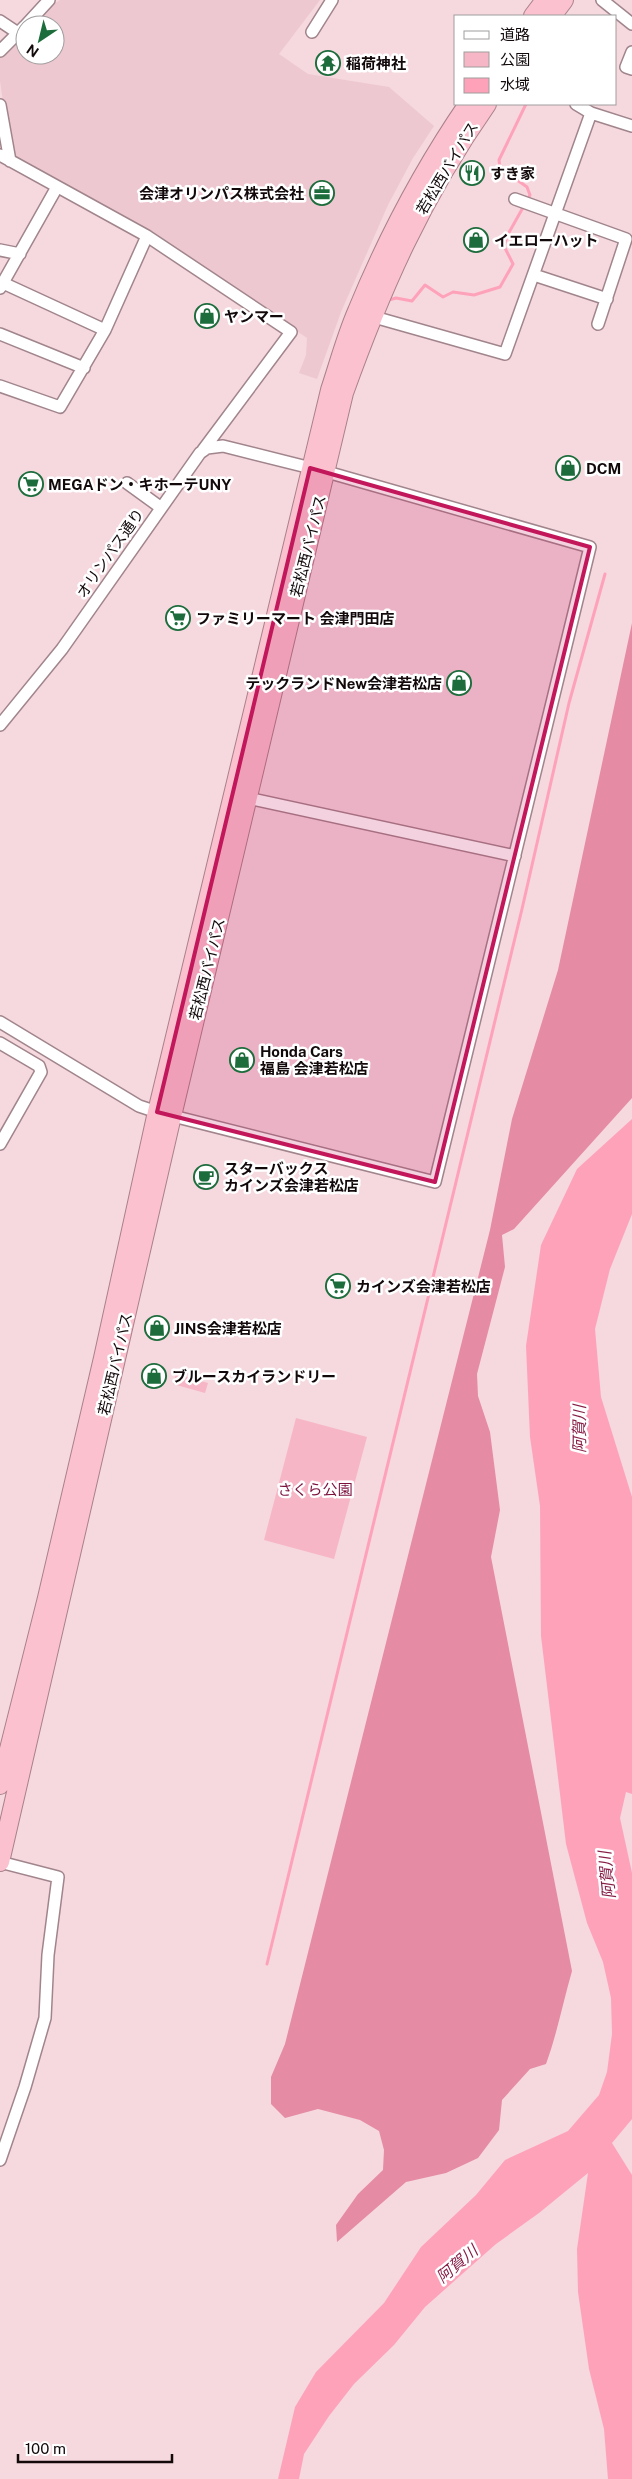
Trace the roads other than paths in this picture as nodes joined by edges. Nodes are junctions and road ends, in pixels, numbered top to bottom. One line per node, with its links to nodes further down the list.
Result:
1 (49, 0): 6 (street)
2 (332, 0): 12 (street)
3 (545, 0): 7 (highway)
4 (564, 0): 8 (highway)
5 (602, 0): 10 (street)
6 (35, 15)
7 (534, 15)
8 (553, 15)
9 (0, 21): 11 (street)
10 (632, 24)
11 (15, 26)
12 (312, 32)
13 (15, 36): 14 (street)
14 (0, 51)
15 (632, 52): 16 (street)
16 (632, 69)
17 (0, 105): 23 (street)
18 (467, 105): 34 (highway, 若松西バイパス)
19 (486, 105): 34 (highway, 若松西バイパス)
20 (578, 105): 21 (street)
21 (591, 113): 22 (street); 26 (street)
22 (632, 126)
23 (5, 158): 24 (street)
24 (57, 187): 27 (street); 30 (street)
25 (522, 201): 26 (street)
26 (557, 214): 28 (street); 31 (street)
27 (147, 236): 36 (street); 40 (street, オリンパス通り)
28 (629, 240): 33 (street)
29 (0, 250): 30 (street)
30 (20, 254): 32 (street)
31 (534, 275): 33 (street); 34 (street)
32 (1, 285): 36 (street)
33 (607, 299): 35 (street)
34 (363, 314): 41 (highway, 若松西バイパス)
35 (598, 324)
36 (105, 330): 38 (street)
37 (0, 334): 38 (street)
38 (84, 368): 39 (street)
39 (0, 386)
40 (203, 450): 41 (street); 43 (street, オリンパス通り)
41 (318, 470): 45 (highway, 若松西バイパス); 46 (street); 49 (highway, 若松西バイパス)
42 (127, 484): 43 (street)
43 (160, 507): 44 (street, オリンパス通り)
44 (0, 725)
45 (248, 798): 46 (street); 49 (highway, 若松西バイパス)
46 (514, 856): 49 (street)
47 (0, 1022): 49 (street)
48 (0, 1043): 50 (street)
49 (164, 1114): 51 (highway, 若松西バイパス); 52 (highway, 若松西バイパス)
50 (0, 1144)
51 (0, 1785)
52 (0, 1862): 53 (street)
53 (0, 2160)

